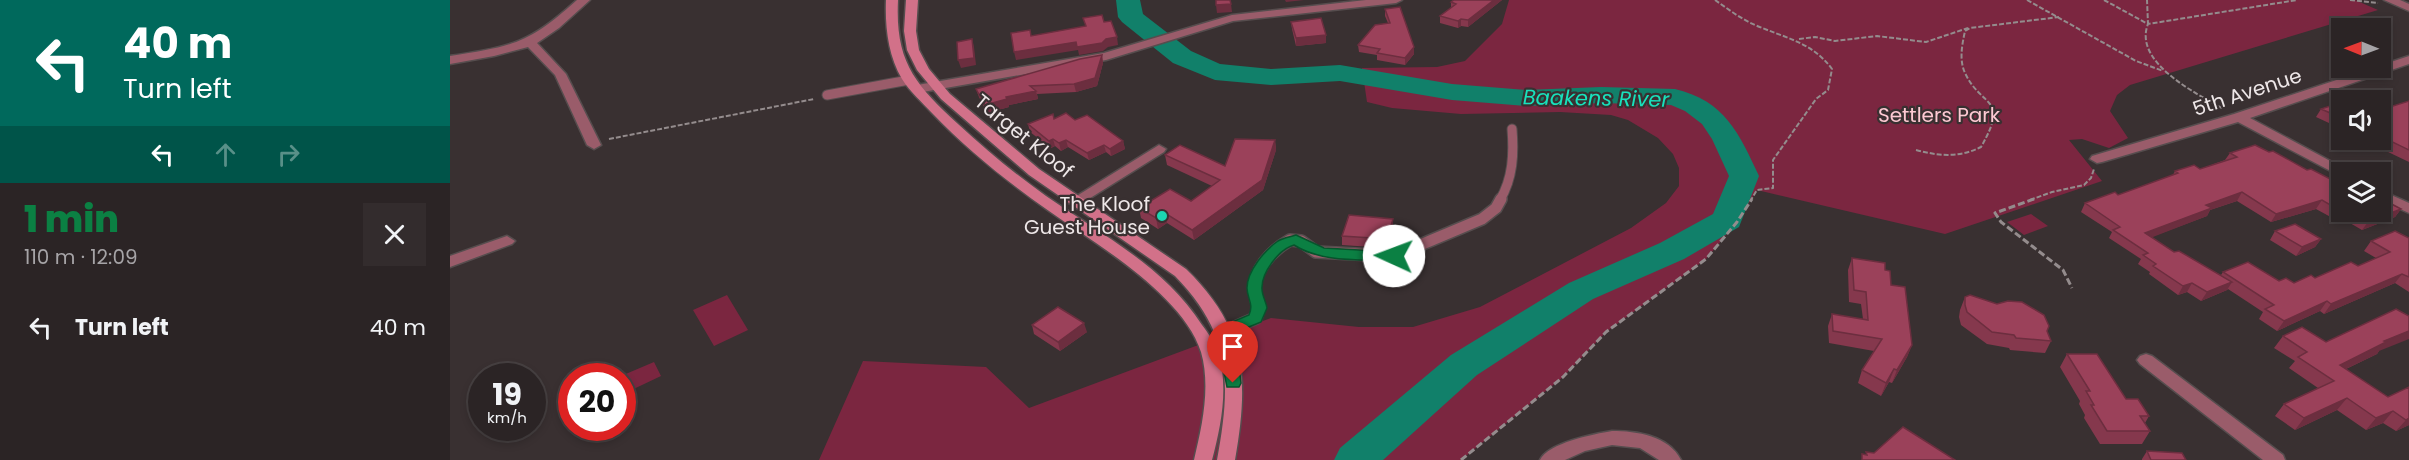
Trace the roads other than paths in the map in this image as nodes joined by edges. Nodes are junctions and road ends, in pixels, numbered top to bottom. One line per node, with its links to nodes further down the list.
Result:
1 (584, 0): 7 (street)
2 (892, 0): 10 (main road, Target Kloof)
3 (912, 0): 11 (main road, Target Kloof)
4 (1396, 0): 11 (street)
5 (2390, 0): 6 (street)
6 (2409, 8)
7 (528, 42): 8 (street); 15 (street)
8 (450, 60)
9 (2409, 60): 13 (street, 5th Avenue)
10 (913, 85): 11 (street); 12 (lane); 27 (main road, Target Kloof)
11 (936, 86): 20 (main road, Target Kloof)
12 (827, 95)
13 (2239, 117): 17 (street, 5th Avenue); 18 (street)
14 (1512, 129): 24 (lane)
15 (593, 143)
16 (1159, 149): 20 (street)
17 (2097, 159)
18 (2331, 167)
19 (2391, 200): 21 (street)
20 (1074, 202): 24 (main road, Target Kloof)
21 (2409, 209)
22 (507, 241): 23 (street)
23 (450, 262)
24 (1224, 332): 28 (main road, Target Kloof)
25 (2146, 360): 30 (street)
26 (1668, 455): 29 (street)
27 (1203, 460)
28 (1226, 460)
29 (1549, 460)
30 (2276, 460)

